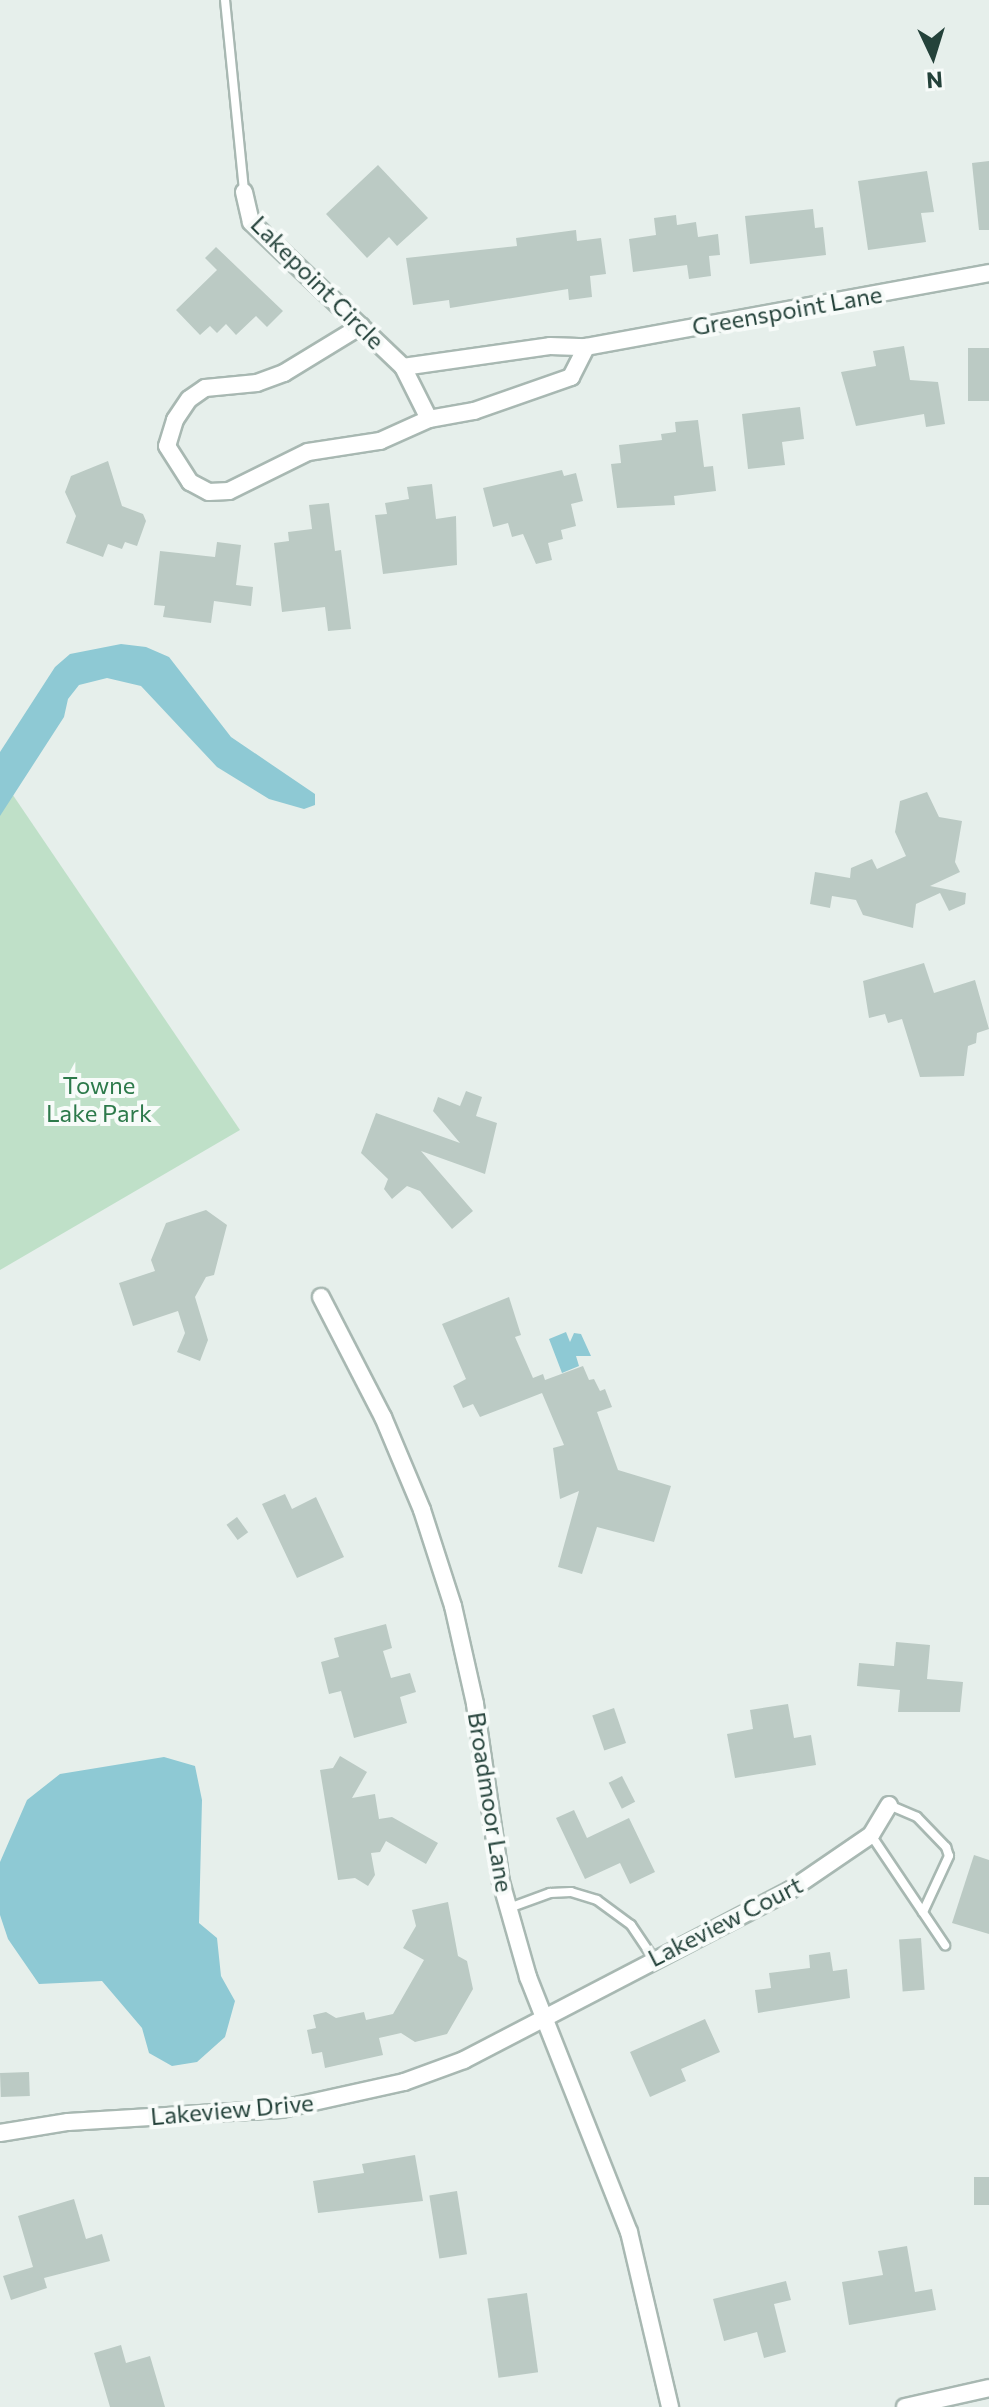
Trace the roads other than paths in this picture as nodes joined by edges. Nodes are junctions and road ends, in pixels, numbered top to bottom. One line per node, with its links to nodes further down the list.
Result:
1 (225, 0): 2 (lane)
2 (244, 192): 4 (street, Lakepoint Circle)
3 (989, 273): 5 (street, Greenspoint Lane)
4 (361, 326): 6 (street, Lakepoint Circle); 7 (street)
5 (586, 347): 6 (street, Greenspoint Lane); 7 (street)
6 (403, 367): 7 (street)
7 (429, 419)
8 (321, 1297): 11 (street, Broadmoor Lane)
9 (889, 1805): 10 (street, Lakeview Court); 12 (lane)
10 (871, 1835): 12 (lane); 14 (street, Lakeview Court)
11 (509, 1908): 14 (lane); 15 (street, Broadmoor Lane)
12 (923, 1912): 13 (lane)
13 (945, 1945)
14 (653, 1958): 15 (street, Lakeview Court)
15 (546, 2021): 16 (street, Lakeview Drive); 18 (street, Broadmoor Lane)
16 (0, 2133)
17 (989, 2388): 19 (street)
18 (670, 2407)
19 (905, 2407)

